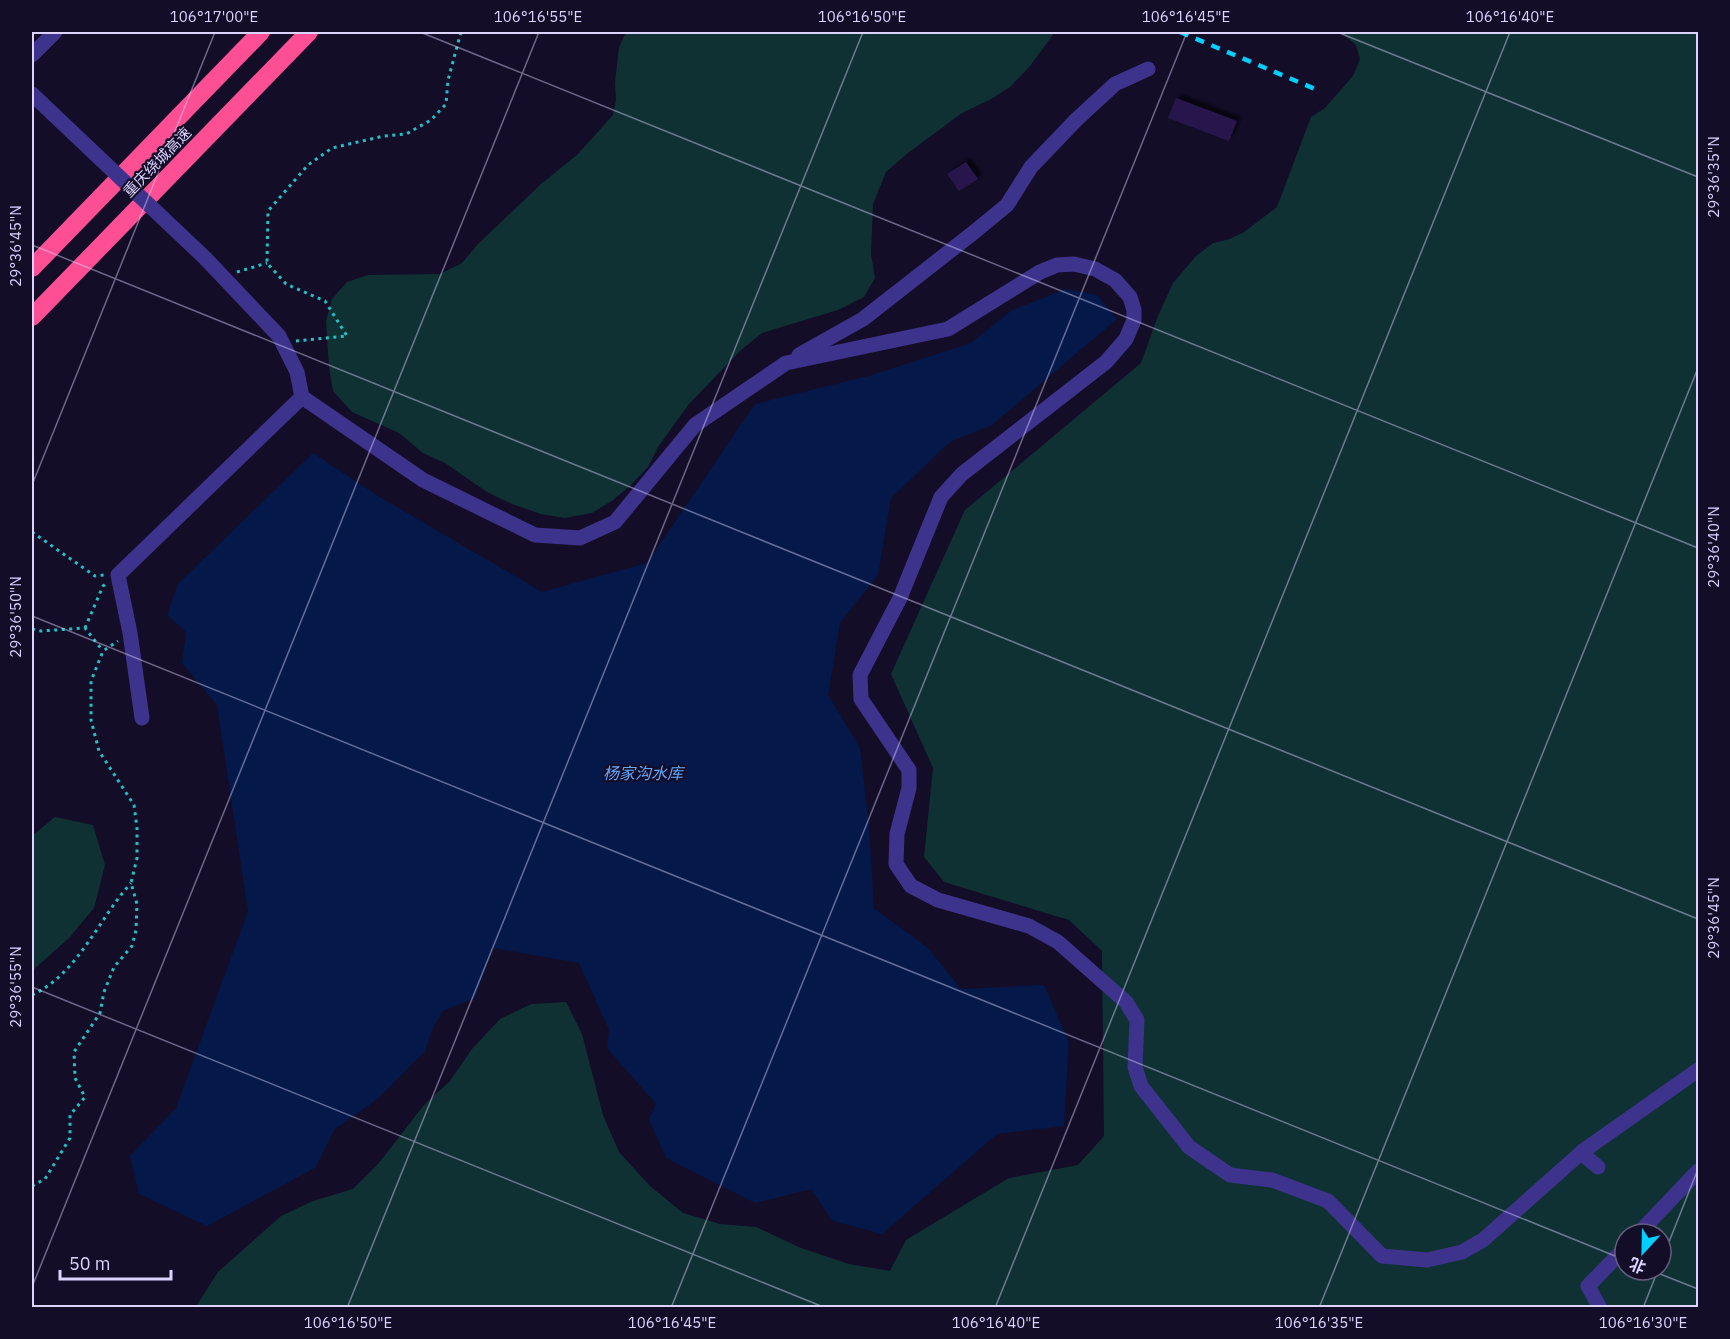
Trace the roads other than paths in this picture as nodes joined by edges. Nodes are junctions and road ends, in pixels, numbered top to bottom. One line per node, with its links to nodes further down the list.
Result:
1 (55, 32): 4 (street)
2 (261, 32): 7 (highway, 重庆绕城高速)
3 (309, 32): 8 (highway, 重庆绕城高速)
4 (32, 55)
5 (1148, 69): 9 (street)
6 (32, 94): 10 (street, bridge)
7 (32, 268)
8 (32, 317)
9 (786, 363): 10 (street); 13 (street)
10 (302, 397): 11 (street)
11 (142, 718)
12 (1698, 1070): 13 (street)
13 (1583, 1151): 14 (street)
14 (1598, 1167)
15 (1698, 1171): 16 (street)
16 (1649, 1222)
17 (1613, 1260): 18 (street)
18 (1600, 1308)

